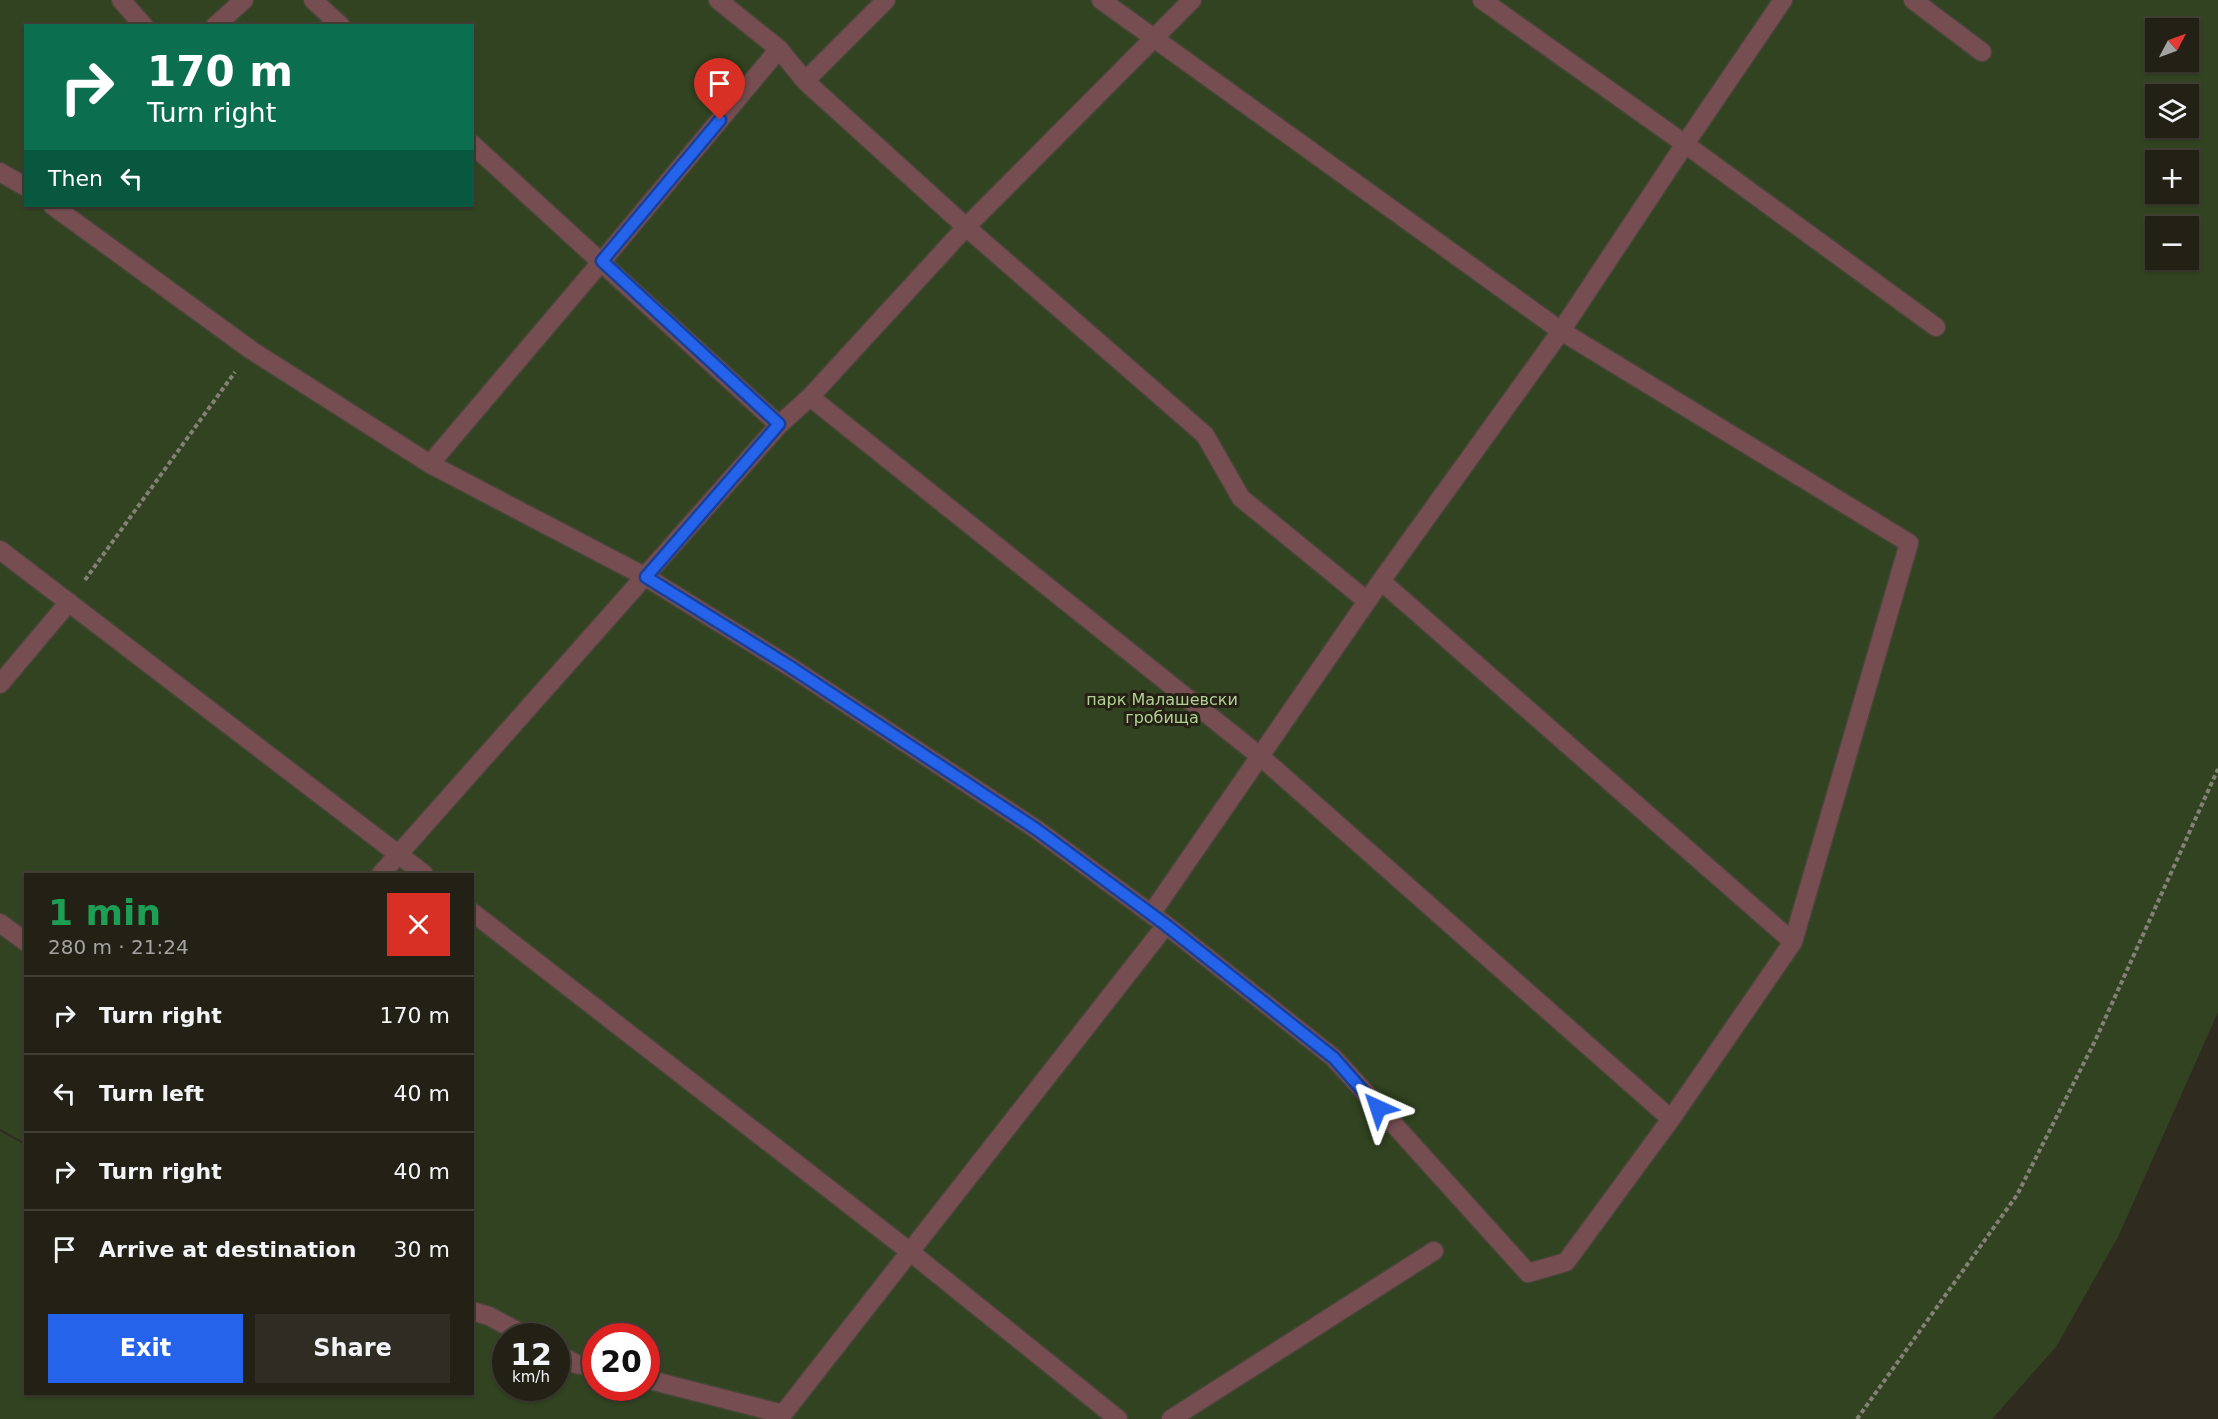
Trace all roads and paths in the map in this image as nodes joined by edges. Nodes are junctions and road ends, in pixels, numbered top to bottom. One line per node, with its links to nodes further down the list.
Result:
1 (121, 0): 11 (lane)
2 (244, 0): 12 (lane)
3 (313, 0): 13 (lane)
4 (718, 0): 15 (lane)
5 (886, 0): 17 (lane)
6 (1101, 0): 14 (lane)
7 (1192, 0): 14 (lane)
8 (1482, 0): 18 (lane)
9 (1783, 0): 18 (lane)
10 (1913, 0): 16 (lane)
11 (142, 24)
12 (216, 24)
13 (339, 24)
14 (1154, 38): 23 (lane); 26 (lane)
15 (779, 49): 17 (lane); 24 (lane)
16 (1982, 52)
17 (805, 81): 23 (lane)
18 (1685, 144): 25 (lane); 26 (lane)
19 (474, 146): 24 (lane)
20 (0, 172): 21 (lane)
21 (24, 187)
22 (54, 207): 27 (lane)
23 (966, 226): 28 (lane); 34 (lane)
24 (602, 261): 29 (lane); 30 (lane)
25 (1936, 327)
26 (1561, 331): 33 (lane); 47 (lane)
27 (251, 350): 30 (lane); 35 (path)
28 (810, 397): 29 (lane); 37 (lane)
29 (779, 424): 32 (lane)
30 (430, 464): 32 (lane)
31 (0, 550): 35 (lane)
32 (646, 577): 39 (lane); 43 (lane)
33 (1381, 580): 34 (lane); 47 (lane)
34 (1367, 601): 37 (lane)
35 (69, 602): 36 (lane); 39 (lane)
36 (0, 684)
37 (1261, 757): 43 (lane); 48 (lane)
38 (2218, 769): 57 (path)
39 (398, 855): 40 (lane); 41 (lane)
40 (382, 873)
41 (423, 873)
42 (474, 914): 49 (lane)
43 (1151, 914): 45 (lane)
44 (0, 923): 46 (lane)
45 (1166, 925): 48 (lane); 49 (lane)
46 (24, 941)
47 (1793, 942): 48 (lane)
48 (1671, 1119)
49 (909, 1251): 54 (lane); 55 (lane)
50 (1434, 1251): 56 (lane)
51 (474, 1312): 52 (lane)
52 (502, 1323)
53 (660, 1384): 54 (lane)
54 (781, 1417)
55 (1118, 1419)
56 (1171, 1419)
57 (1857, 1419)

